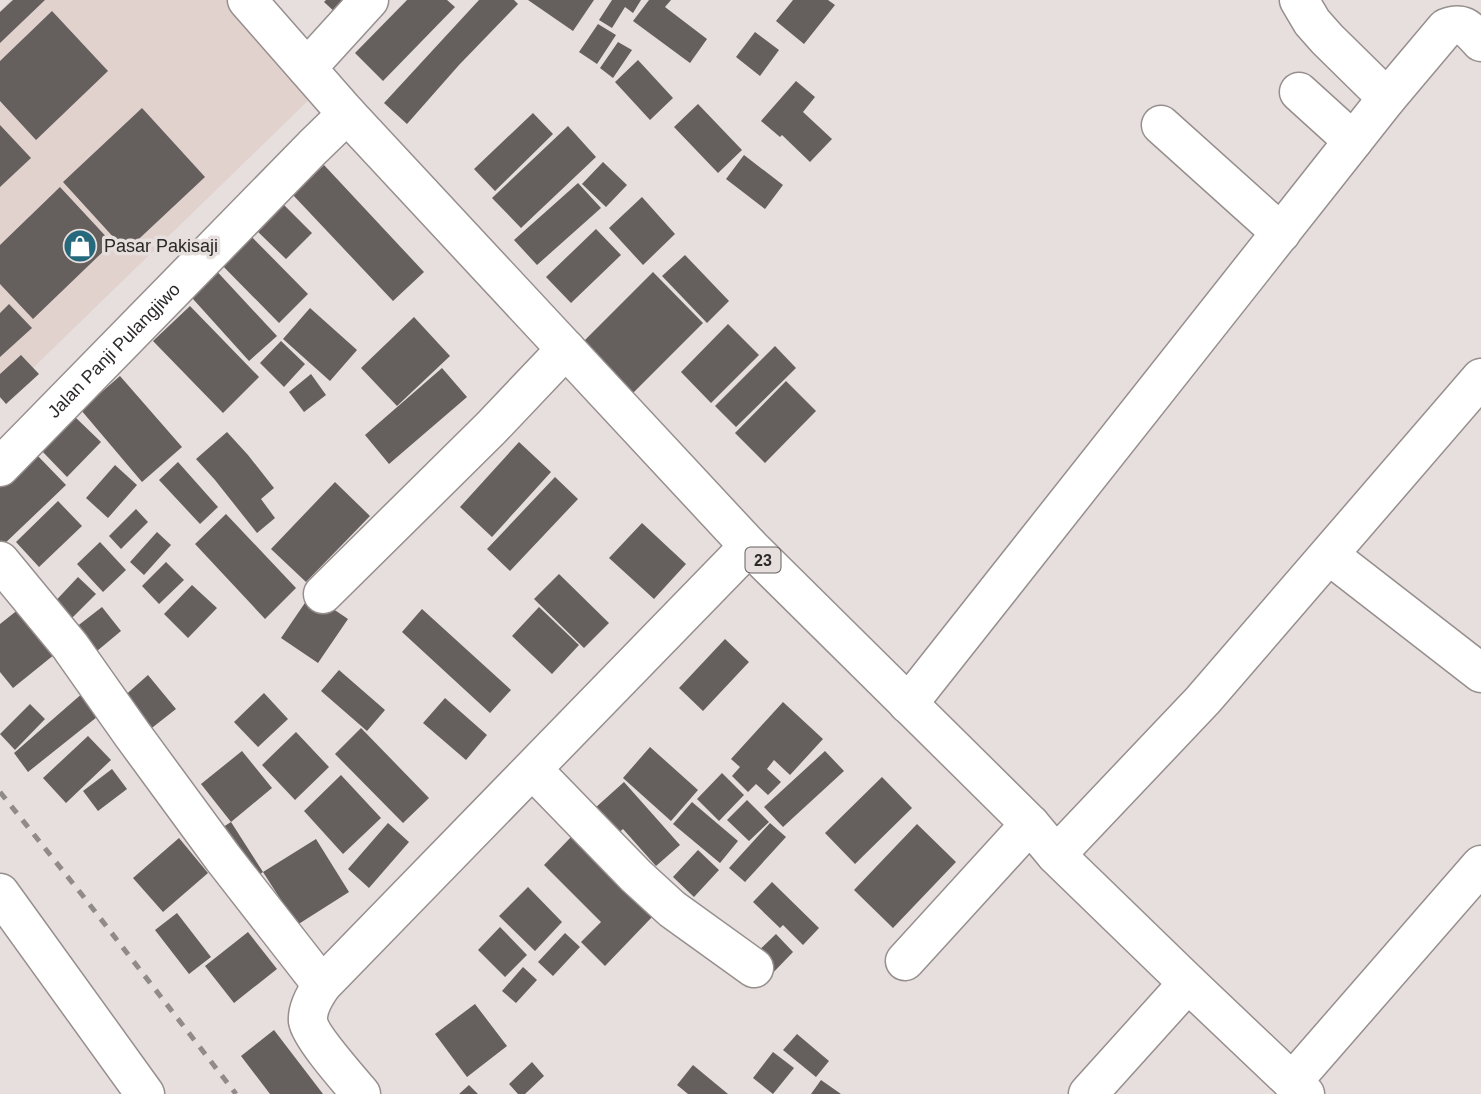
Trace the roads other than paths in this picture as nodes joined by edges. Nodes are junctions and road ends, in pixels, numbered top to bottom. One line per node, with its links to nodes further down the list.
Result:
1 (247, 0): 5 (main road, 23)
2 (369, 0): 5 (main road)
3 (1298, 0): 7 (main road)
4 (1481, 42): 7 (main road)
5 (307, 68): 8 (main road, 23)
6 (1299, 92): 10 (main road)
7 (1387, 98): 10 (main road)
8 (347, 114): 12 (main road, 23); 14 (main road, Jalan Panji Pulangjiwo)
9 (1161, 125): 11 (main road)
10 (1353, 141): 11 (main road)
11 (1281, 233): 20 (main road)
12 (566, 349): 15 (main road, 23); 18 (main road)
13 (1481, 378): 16 (main road)
14 (0, 467)
15 (749, 546): 20 (main road, 23); 21 (main road)
16 (1329, 555): 19 (main road); 23 (main road)
17 (0, 561): 29 (main road)
18 (323, 594)
19 (1481, 673)
20 (908, 704): 22 (main road, 23)
21 (533, 770): 27 (main road); 29 (main road)
22 (1030, 824): 23 (main road, 23); 26 (main road)
23 (1056, 855): 28 (main road, 23)
24 (1481, 865): 30 (main road)
25 (0, 893): 31 (main road)
26 (905, 961)
27 (754, 968)
28 (1188, 984): 30 (main road, 23); 33 (main road)
29 (322, 985): 32 (main road)
30 (1299, 1088)
31 (145, 1094)
32 (361, 1094)
33 (1088, 1094)

